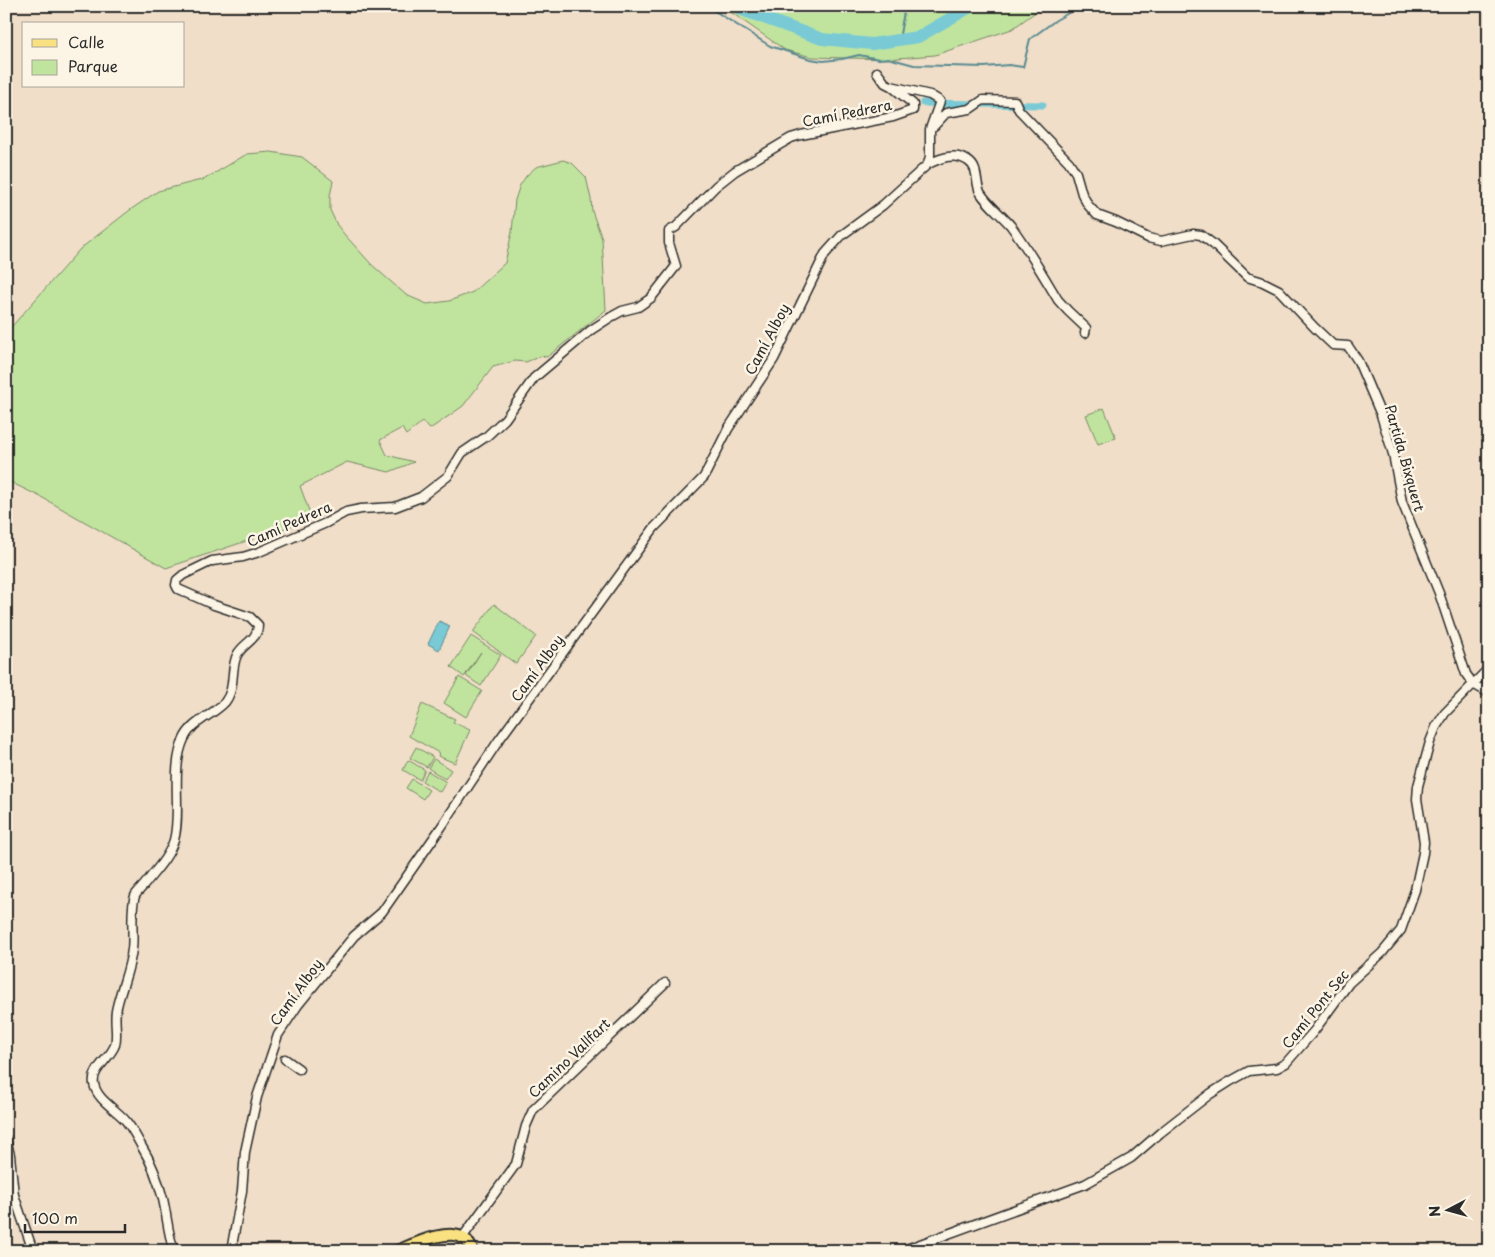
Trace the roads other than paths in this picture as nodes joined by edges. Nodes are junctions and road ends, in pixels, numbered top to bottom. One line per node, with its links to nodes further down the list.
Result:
1 (877, 72): 2 (street)
2 (891, 86): 3 (street); 15 (street, Camí Pedrera)
3 (929, 137): 4 (street); 7 (street, Partida Bixquert)
4 (928, 164): 5 (street); 16 (street, Camí Alboy)
5 (1085, 333)
6 (1489, 668): 7 (street, Camí Pont Sec)
7 (1473, 684): 8 (street); 19 (street, Camí Pont Sec)
8 (1489, 693)
9 (665, 983): 13 (street, Camino Vallfart)
10 (285, 1059): 11 (street)
11 (299, 1068)
12 (6, 1139): 14 (street)
13 (462, 1238): 17 (main road); 18 (main road)
14 (34, 1251)
15 (174, 1251)
16 (231, 1251)
17 (397, 1251)
18 (473, 1251)
19 (901, 1251)

